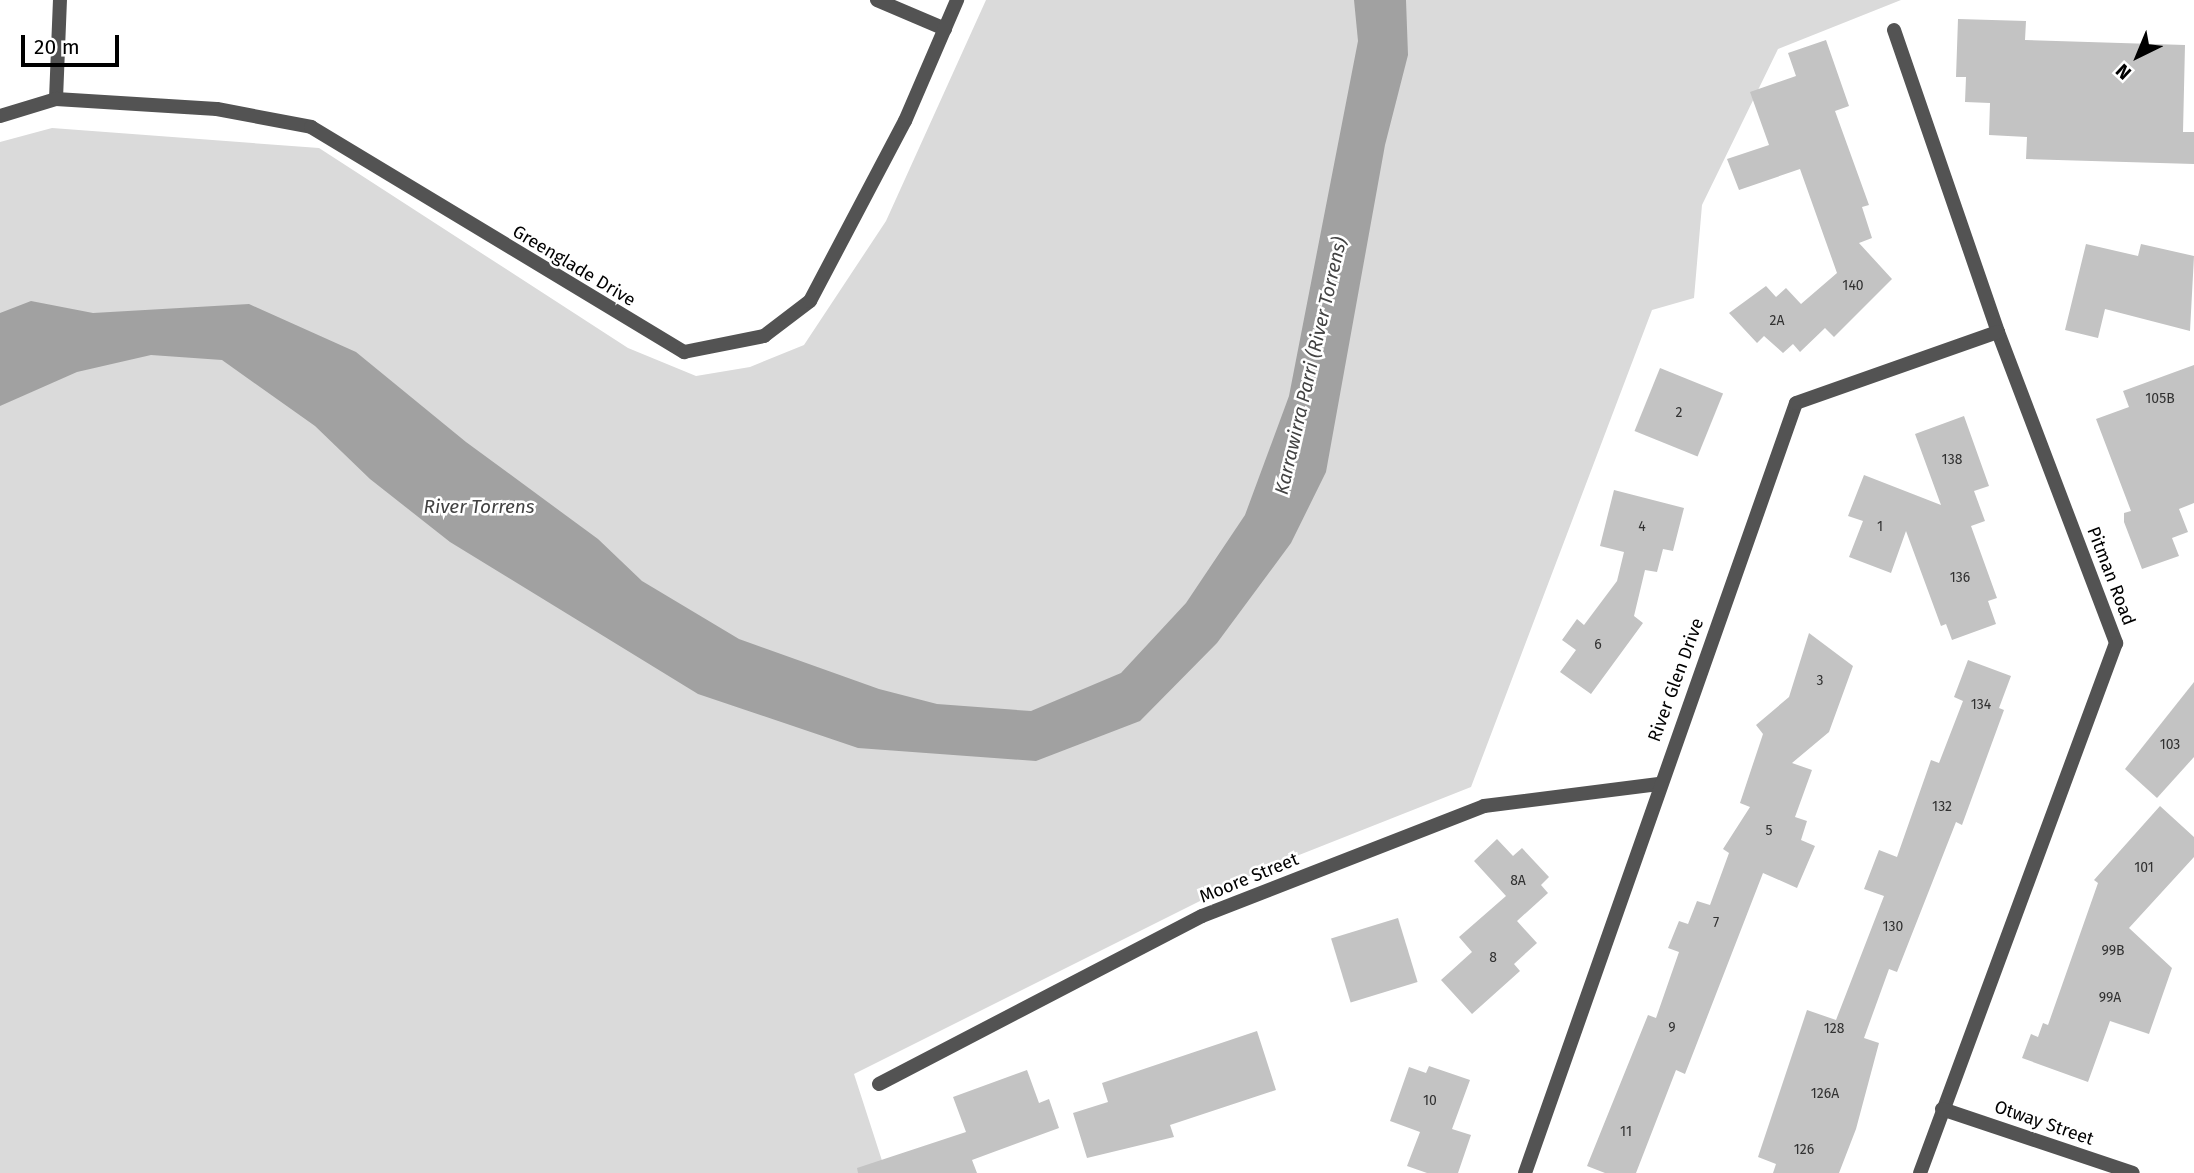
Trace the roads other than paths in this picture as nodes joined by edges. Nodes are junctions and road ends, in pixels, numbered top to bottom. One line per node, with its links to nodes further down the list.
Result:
1 (60, 0): 6 (street)
2 (877, 0): 4 (street)
3 (957, 0): 4 (street, Greenglade Drive)
4 (945, 30): 6 (street, Greenglade Drive)
5 (1894, 30): 8 (street, Pitman Road)
6 (56, 99): 7 (street, Greenglade Drive)
7 (0, 116)
8 (1998, 332): 9 (street, River Glen Drive); 11 (street, Pitman Road)
9 (1659, 784): 10 (street, Moore Street); 12 (street, River Glen Drive)
10 (879, 1084)
11 (1942, 1109): 13 (street, Pitman Road); 14 (street, Otway Street)
12 (1525, 1173)
13 (1920, 1173)
14 (2133, 1173)

